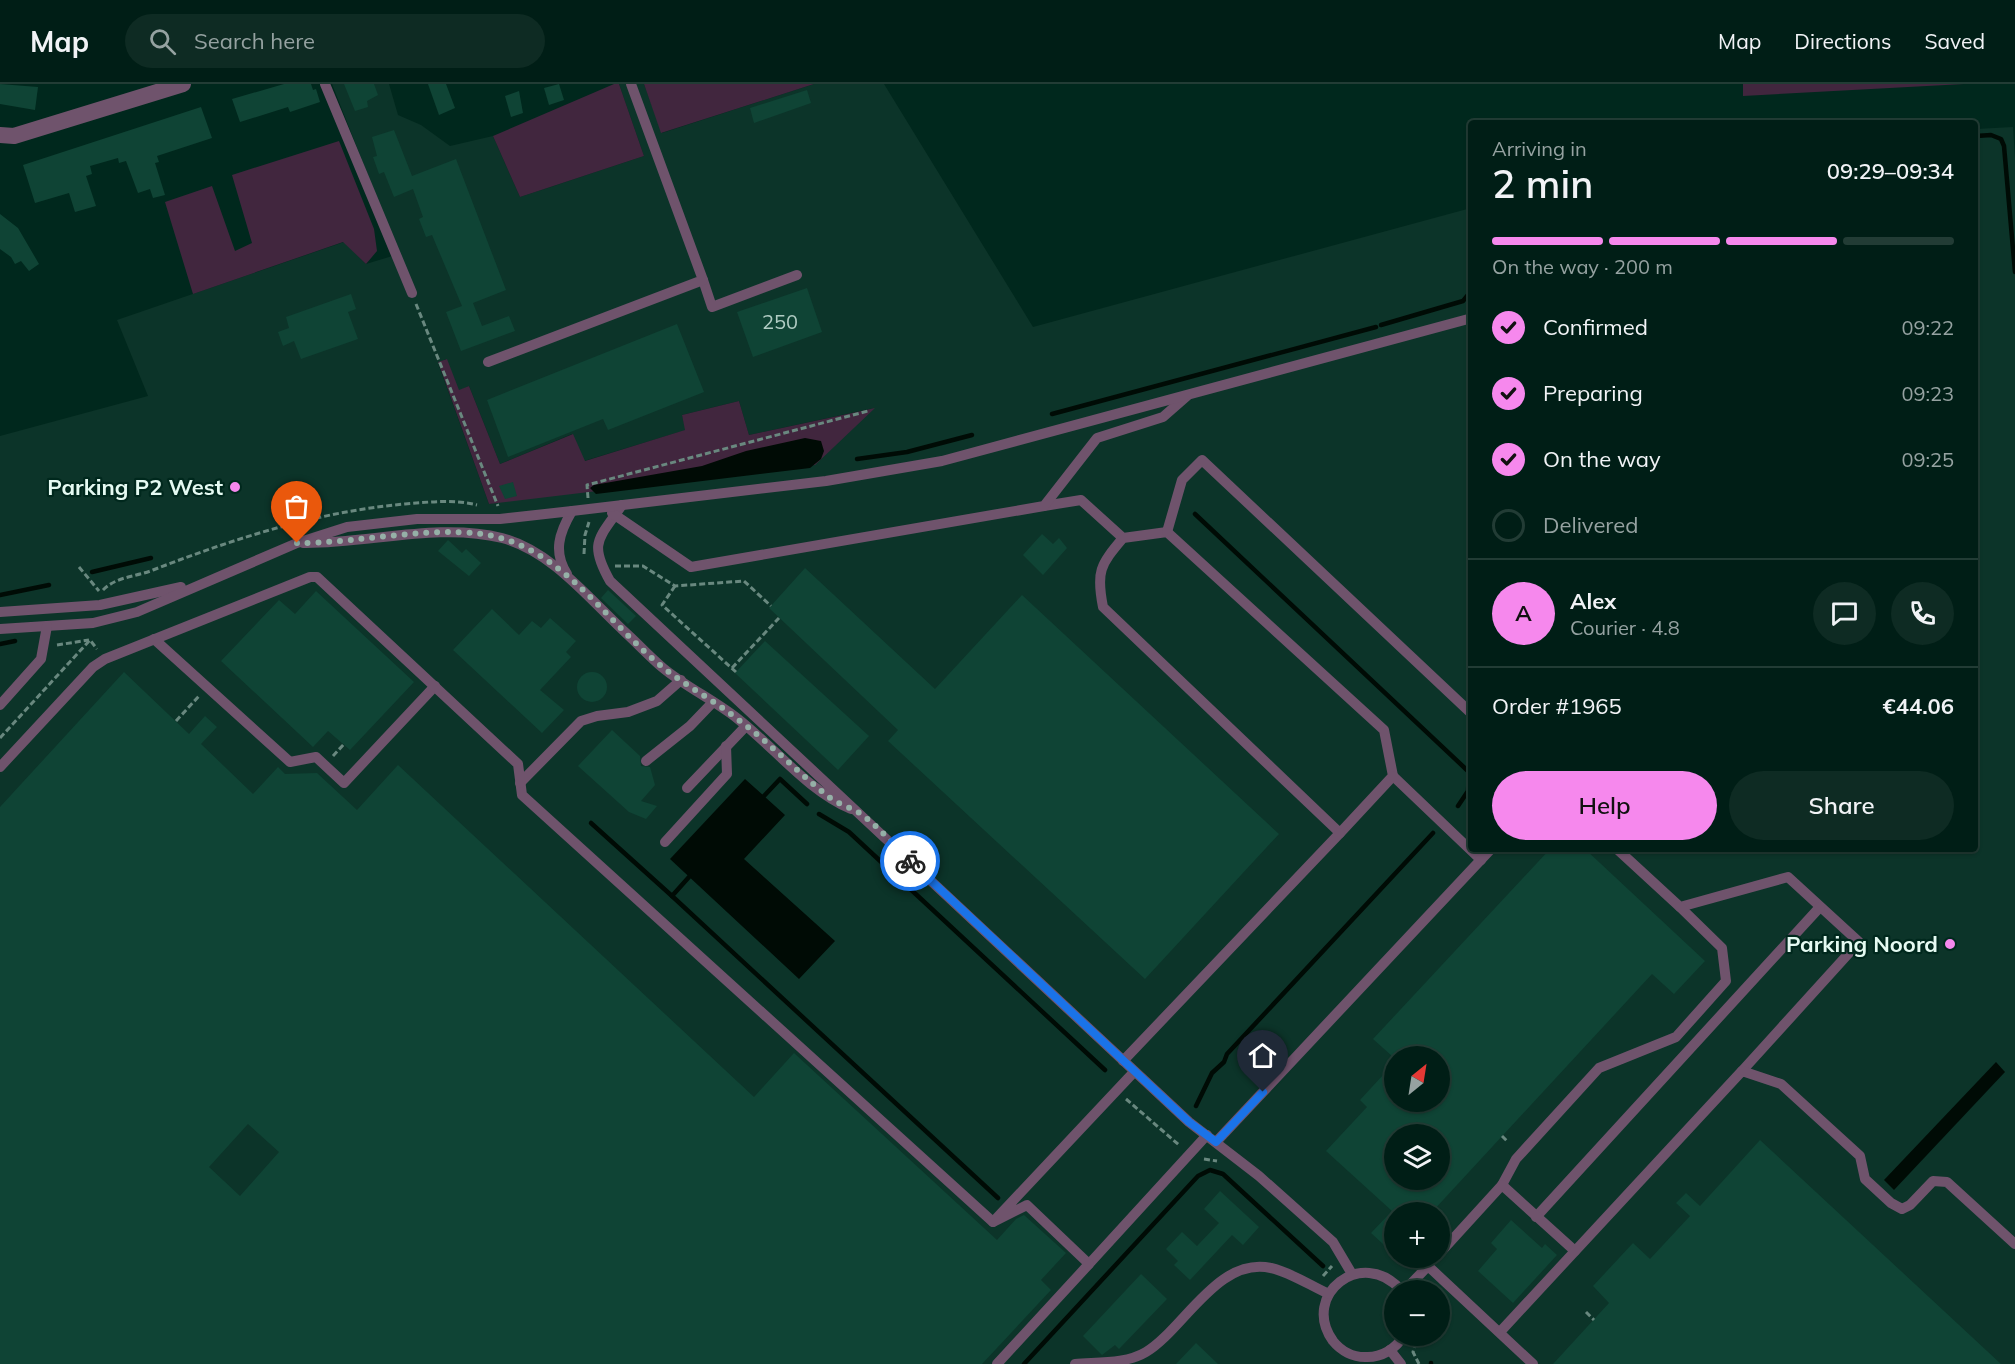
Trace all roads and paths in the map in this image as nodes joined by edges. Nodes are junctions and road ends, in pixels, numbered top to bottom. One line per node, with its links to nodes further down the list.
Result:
1 (183, 84): 4 (street)
2 (325, 84): 7 (lane)
3 (631, 84): 6 (lane)
4 (0, 135)
5 (796, 275): 6 (lane)
6 (703, 280): 9 (lane)
7 (412, 293): 15 (path)
8 (1468, 319): 10 (lane)
9 (488, 362)
10 (1189, 394): 12 (lane); 13 (lane)
11 (868, 411): 16 (path)
12 (622, 506): 14 (lane); 18 (lane)
13 (1044, 506): 18 (lane); 20 (lane)
14 (604, 507): 16 (lane); 18 (lane)
15 (499, 508)
16 (589, 509): 17 (lane)
17 (572, 511): 21 (lane); 23 (lane)
18 (616, 515): 57 (lane)
19 (1167, 532): 20 (lane); 45 (lane); 54 (lane)
20 (1123, 538): 58 (lane)
21 (297, 543): 23 (lane); 24 (lane)
22 (79, 567): 26 (path)
23 (573, 583): 40 (lane)
24 (194, 585): 27 (lane); 30 (lane)
25 (675, 586): 38 (path)
26 (100, 593)
27 (71, 607): 28 (lane); 30 (lane)
28 (0, 612)
29 (779, 618): 38 (path)
30 (73, 624): 31 (lane)
31 (46, 626): 32 (lane); 44 (lane)
32 (0, 630)
33 (96, 634): 35 (path)
34 (154, 639): 41 (lane); 41 (lane); 53 (lane)
35 (90, 640): 36 (path); 37 (path); 48 (path)
36 (52, 645)
37 (98, 651)
38 (732, 668): 39 (path)
39 (736, 672)
40 (681, 680): 43 (lane); 55 (lane)
41 (435, 686): 55 (lane)
42 (202, 693): 46 (path)
43 (713, 702): 47 (lane); 51 (lane)
44 (0, 705)
45 (1468, 710)
46 (176, 721)
47 (746, 726): 50 (lane); 57 (lane)
48 (0, 738)
49 (344, 744): 52 (path)
50 (726, 746): 56 (lane); 59 (lane)
51 (646, 761)
52 (328, 762)
53 (0, 767)
54 (1393, 776): 58 (lane); 60 (lane)
55 (520, 783): 78 (lane)
56 (687, 788)
57 (860, 813): 67 (lane)
58 (1340, 832): 67 (lane)
59 (665, 842)
60 (1468, 848)
61 (1473, 852): 64 (lane)
62 (1488, 852): 64 (lane)
63 (1620, 852): 65 (lane)
64 (1481, 860): 74 (lane)
65 (1680, 907): 66 (lane); 76 (lane)
66 (1820, 907): 68 (lane); 77 (lane)
67 (1123, 1061): 69 (lane)
68 (1742, 1071): 80 (lane); 81 (lane)
69 (1134, 1072): 71 (lane); 78 (lane)
70 (1126, 1099): 75 (path)
71 (1207, 1135): 74 (lane); 83 (lane)
72 (1502, 1136): 73 (path)
73 (1507, 1141)
74 (1216, 1142): 86 (lane)
75 (1179, 1145)
76 (1502, 1185): 77 (lane); 79 (lane)
77 (1536, 1217): 81 (lane)
78 (993, 1222): 83 (lane)
79 (1450, 1242)
80 (2015, 1244)
81 (1575, 1251): 93 (lane)
82 (1335, 1263): 87 (path)
83 (1089, 1264): 98 (lane)
84 (1425, 1268): 89 (lane)
85 (1439, 1268): 93 (lane)
86 (1352, 1274): 88 (lane); 90 (lane)
87 (1323, 1276)
88 (1389, 1280)
89 (1413, 1280)
90 (1329, 1294): 97 (lane); 99 (lane)
91 (1586, 1312): 92 (path)
92 (1594, 1320)
93 (1500, 1332): 103 (lane)
94 (1394, 1346): 96 (lane)
95 (1415, 1346): 102 (path)
96 (1390, 1350): 97 (lane); 101 (lane)
97 (1347, 1353): 100 (lane)
98 (997, 1364)
99 (1075, 1364)
100 (1343, 1364)
101 (1401, 1364)
102 (1419, 1364)
103 (1533, 1364)

